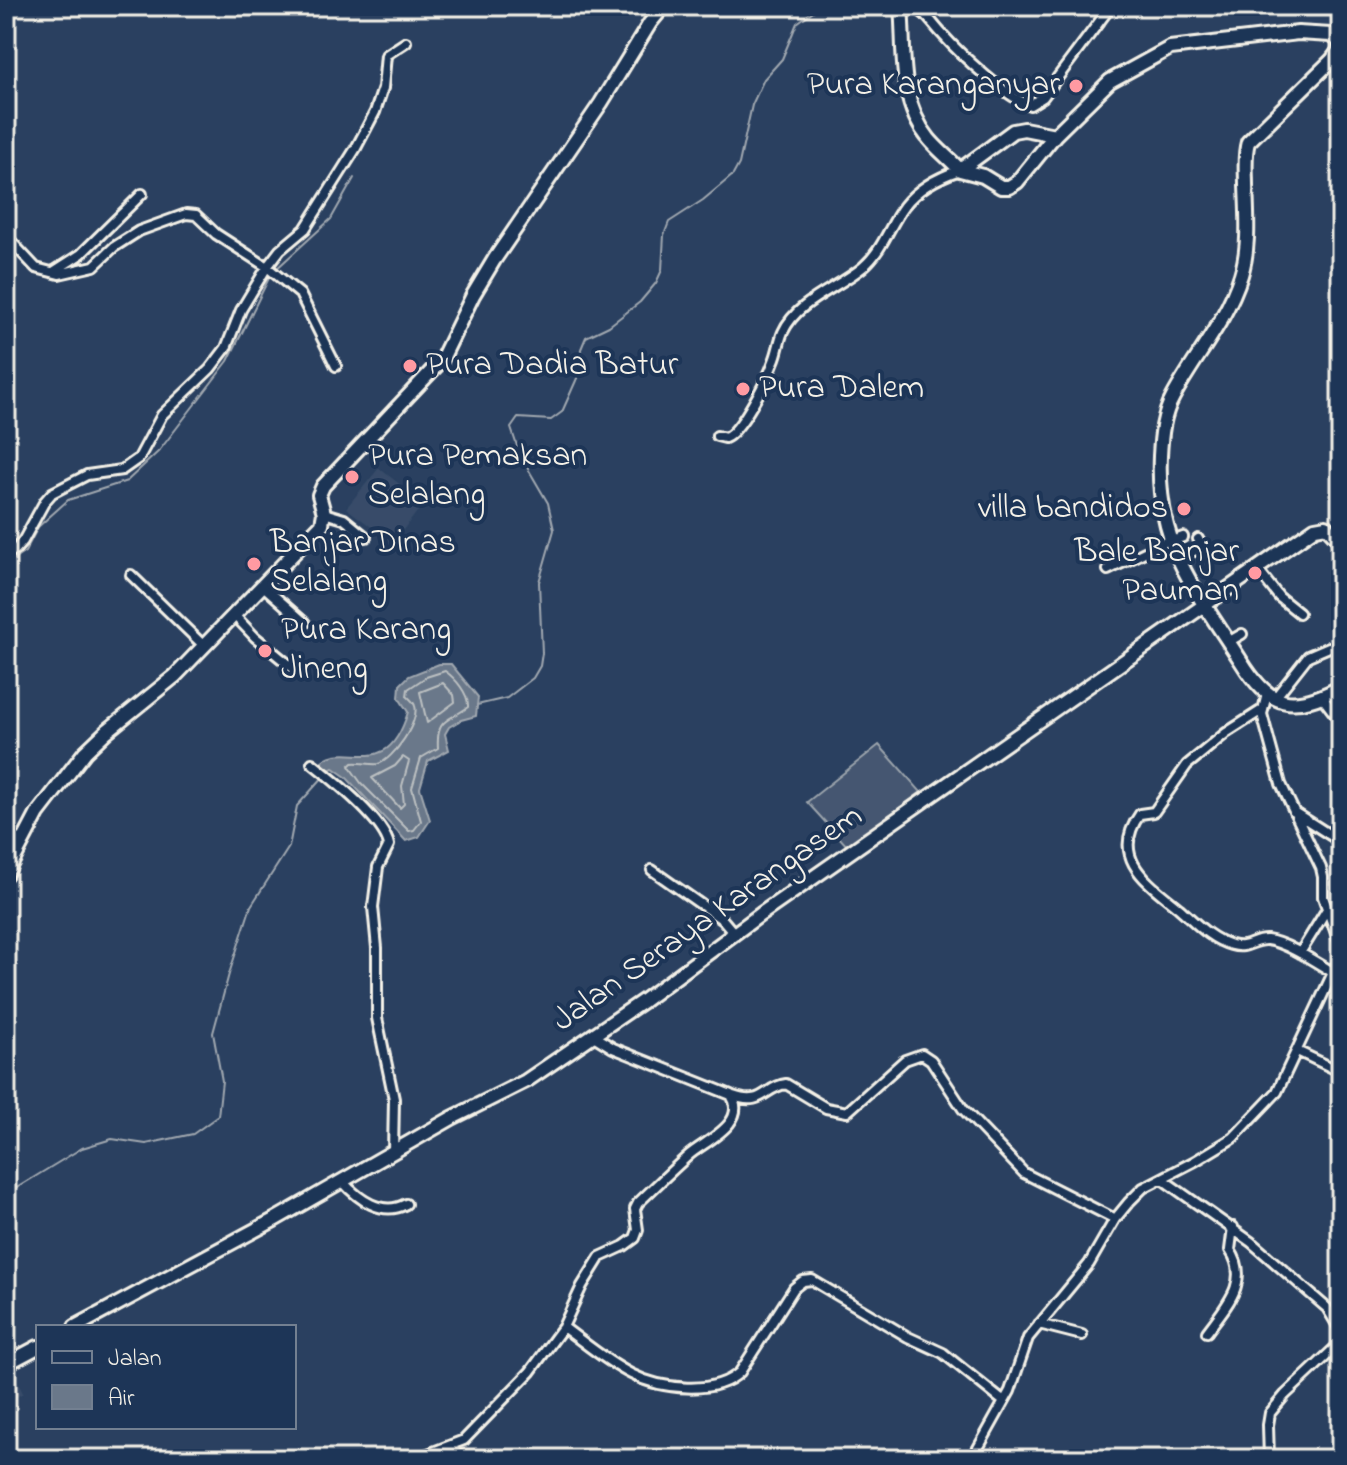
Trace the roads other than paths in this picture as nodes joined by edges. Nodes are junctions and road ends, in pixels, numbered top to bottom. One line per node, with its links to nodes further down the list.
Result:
1 (664, 6): 15 (street)
2 (901, 6): 8 (street)
3 (911, 6): 4 (street)
4 (1111, 6)
5 (406, 42): 11 (street)
6 (1341, 45): 7 (street); 20 (street)
7 (1055, 135): 8 (street); 8 (street)
8 (960, 170): 14 (street)
9 (142, 194): 12 (street)
10 (6, 236): 12 (street)
11 (267, 267): 12 (street); 13 (street); 21 (street)
12 (49, 273)
13 (336, 366)
14 (717, 436)
15 (324, 513): 16 (street); 26 (street)
16 (366, 537)
17 (1183, 537): 20 (street)
18 (1340, 538): 23 (street, Jalan Seraya Karangasem)
19 (1198, 539): 22 (street)
20 (1170, 541): 22 (street); 24 (street)
21 (6, 554)
22 (1178, 559): 27 (street)
23 (1257, 569): 27 (street, Jalan Seraya Karangasem); 28 (street)
24 (1108, 570)
25 (131, 575): 33 (street)
26 (262, 585): 29 (street); 30 (street)
27 (1204, 604): 32 (street); 50 (street, Jalan Seraya Karangasem)
28 (1299, 613)
29 (234, 615): 33 (street); 35 (street)
30 (305, 623)
31 (1242, 634): 32 (street)
32 (1228, 642): 37 (street)
33 (204, 646): 43 (street)
34 (1329, 647): 37 (street)
35 (294, 669)
36 (1341, 687): 38 (street)
37 (1271, 696): 38 (street); 39 (street)
38 (1322, 697): 40 (street)
39 (1262, 710): 42 (street); 52 (street)
40 (1341, 722)
41 (312, 763): 58 (street)
42 (1293, 811): 45 (street); 49 (street)
43 (23, 840): 44 (street); 47 (street)
44 (6, 842)
45 (1341, 842)
46 (6, 849): 47 (street)
47 (8, 869)
48 (652, 870): 50 (street)
49 (1327, 909): 51 (street); 52 (street)
50 (734, 933): 54 (street, Jalan Seraya Karangasem)
51 (1341, 945): 53 (street)
52 (1300, 953): 53 (street)
53 (1334, 973): 55 (street)
54 (592, 1035): 57 (street); 58 (street, Jalan Seraya Karangasem)
55 (1297, 1051): 56 (street); 59 (street)
56 (1341, 1072)
57 (731, 1095): 62 (street); 66 (street)
58 (393, 1153): 60 (street, Jalan Seraya Karangasem)
59 (1162, 1179): 62 (street); 63 (street)
60 (342, 1181): 61 (street); 65 (street, Jalan Seraya Karangasem)
61 (406, 1204)
62 (1115, 1219): 64 (street)
63 (1233, 1227): 67 (street); 76 (street)
64 (1039, 1324): 68 (street); 71 (street)
65 (79, 1325)
66 (563, 1327): 71 (street); 72 (street)
67 (1207, 1332)
68 (1082, 1335)
69 (36, 1348): 70 (street)
70 (6, 1364)
71 (1004, 1402): 75 (street)
72 (451, 1446): 73 (street); 74 (street)
73 (415, 1459)
74 (462, 1459)
75 (972, 1459)
76 (1269, 1459)

